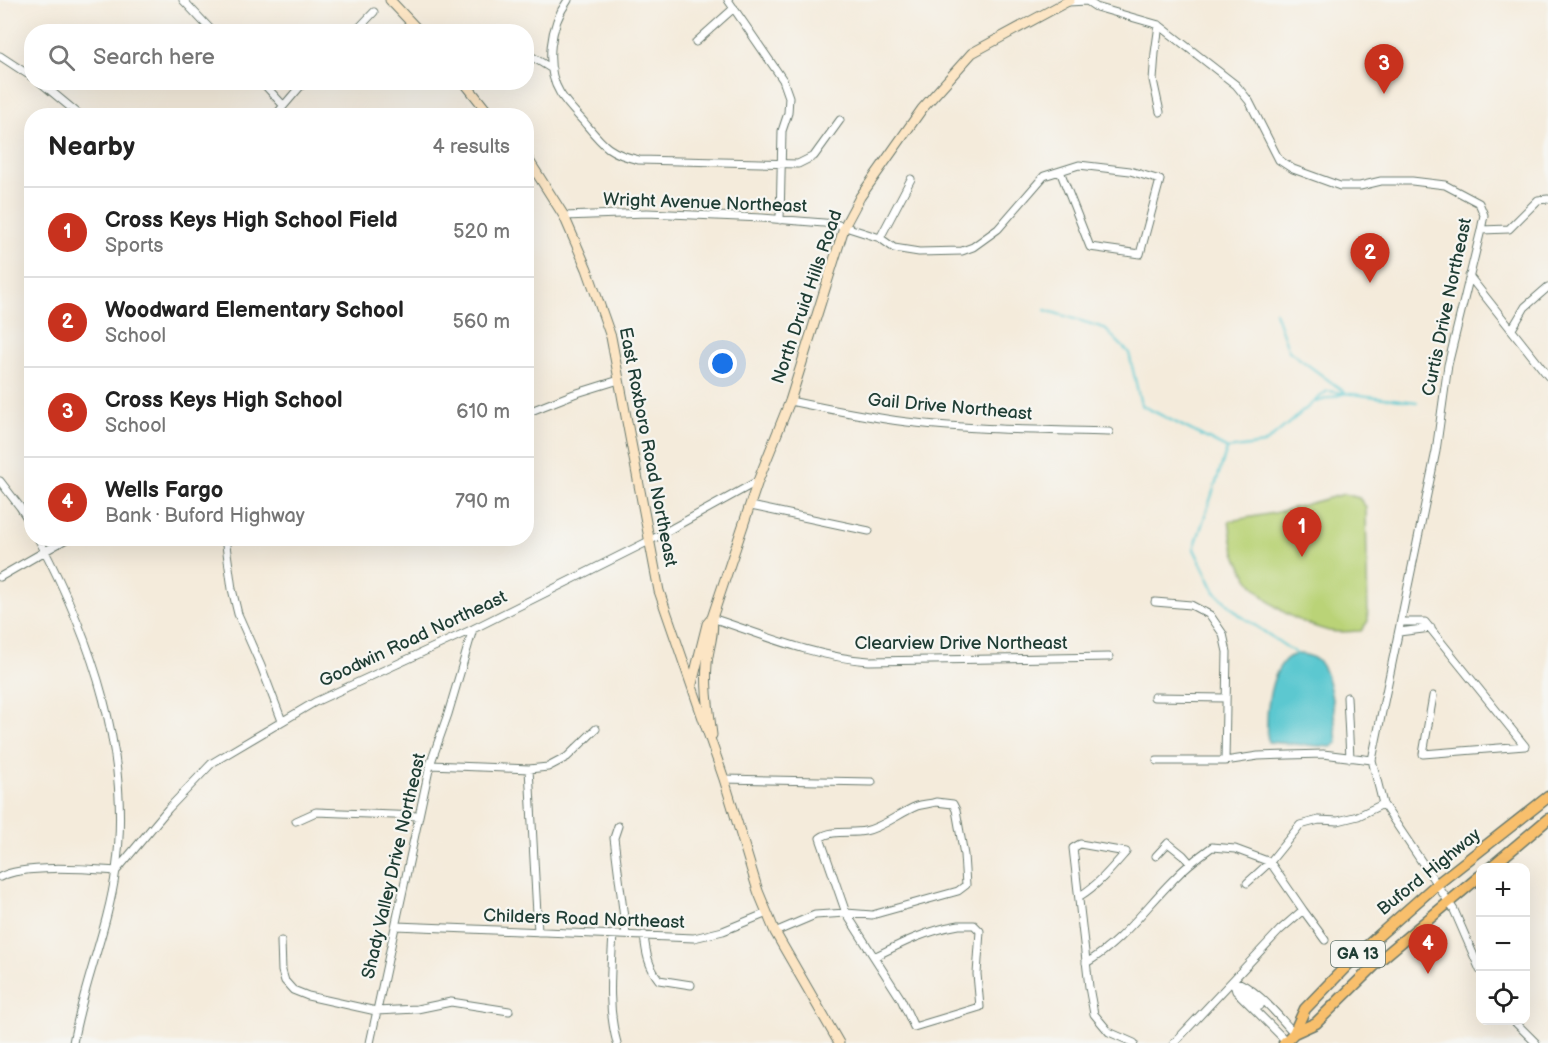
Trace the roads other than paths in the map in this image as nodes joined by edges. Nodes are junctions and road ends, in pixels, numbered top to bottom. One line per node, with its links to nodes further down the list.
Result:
1 (183, 0): 7 (street)
2 (390, 0): 9 (main road)
3 (568, 0): 14 (street)
4 (1069, 1): 10 (street, Curtis Drive Northeast); 33 (main road, North Druid Hills Road)
5 (731, 3): 11 (street); 26 (street)
6 (374, 12): 8 (street)
7 (206, 24)
8 (363, 24)
9 (412, 24)
10 (1159, 25): 24 (street); 34 (street, Curtis Drive Northeast)
11 (696, 42)
12 (0, 56): 15 (street)
13 (534, 58): 14 (street)
14 (552, 69): 26 (street)
15 (24, 71)
16 (50, 90): 21 (street)
17 (269, 90): 20 (street)
18 (297, 90): 20 (street)
19 (470, 90): 23 (main road)
20 (283, 105): 22 (street)
21 (71, 108)
22 (281, 108)
23 (484, 108)
24 (1160, 112)
25 (840, 120): 26 (street)
26 (780, 164): 32 (street)
27 (534, 169): 31 (main road, East Roxboro Road Northeast)
28 (1060, 171): 28 (street); 35 (street, Wright Avenue Northeast)
29 (911, 179): 35 (street)
30 (1548, 199): 34 (street)
31 (564, 216): 32 (street, Wright Avenue Northeast); 40 (main road, East Roxboro Road Northeast)
32 (780, 220): 33 (street, Wright Avenue Northeast)
33 (845, 225): 35 (street, Wright Avenue Northeast); 41 (main road, North Druid Hills Road)
34 (1481, 230): 36 (street, Curtis Drive Northeast)
35 (880, 238)
36 (1469, 276): 38 (street); 57 (street, Curtis Drive Northeast)
37 (1548, 287): 38 (street)
38 (1512, 329): 39 (street)
39 (1548, 376)
40 (619, 380): 42 (street); 49 (main road, East Roxboro Road Northeast)
41 (790, 401): 43 (street, Gail Drive Northeast); 45 (main road, North Druid Hills Road)
42 (534, 410)
43 (1109, 432)
44 (0, 481): 47 (street)
45 (759, 481): 46 (main road, North Druid Hills Road); 49 (street, Goodwin Road Northeast)
46 (751, 506): 48 (street); 56 (main road, North Druid Hills Road)
47 (24, 513)
48 (869, 531)
49 (651, 540): 58 (street, Goodwin Road Northeast); 62 (main road, East Roxboro Road Northeast)
50 (42, 546): 53 (street)
51 (55, 546): 53 (street)
52 (226, 546): 67 (street)
53 (45, 552): 54 (street); 88 (street)
54 (0, 577)
55 (1155, 602): 66 (street)
56 (712, 618): 61 (street, Clearview Drive Northeast); 62 (main road, North Druid Hills Road); 69 (main road)
57 (1401, 622): 59 (street); 60 (street, Curtis Drive Northeast)
58 (473, 628): 67 (street, Goodwin Road Northeast); 74 (street, Shady Valley Drive Northeast)
59 (1431, 628): 60 (street); 63 (street)
60 (1399, 632): 71 (street, Curtis Drive Northeast)
61 (1109, 657)
62 (692, 686): 69 (main road, East Roxboro Road Northeast)
63 (1433, 696)
64 (1347, 697): 70 (street)
65 (1154, 698): 66 (street)
66 (1226, 698): 73 (street)
67 (282, 721): 88 (street, Goodwin Road Northeast)
68 (596, 729): 75 (street)
69 (714, 752): 76 (main road)
70 (1350, 758): 71 (street); 73 (street)
71 (1372, 760): 79 (street, Curtis Drive Northeast)
72 (1157, 761): 73 (street)
73 (1225, 761)
74 (430, 765): 75 (street); 80 (street, Shady Valley Drive Northeast)
75 (529, 769): 99 (street)
76 (724, 779): 77 (street); 96 (main road)
77 (872, 783)
78 (1548, 797): 92 (main road, Buford Highway / GA 13)
79 (1383, 804): 85 (street); 92 (street, Curtis Drive Northeast)
80 (419, 816): 82 (street); 98 (street, Shady Valley Drive Northeast)
81 (1548, 819): 87 (main road, Buford Highway)
82 (296, 821)
83 (618, 826): 102 (street)
84 (1156, 856): 86 (street)
85 (1270, 862): 86 (street); 91 (street); 95 (street)
86 (1190, 863): 108 (street)
87 (1495, 863)
88 (116, 871): 89 (street); 118 (street)
89 (0, 877)
90 (1476, 879): 94 (main road, Buford Highway / GA 13)
91 (1247, 883)
92 (1436, 885): 94 (street, Curtis Drive Northeast); 116 (main road, Buford Highway / GA 13)
93 (1080, 896): 93 (street); 108 (street)
94 (1448, 902): 107 (street, Curtis Drive Northeast); 116 (main road, Buford Highway / GA 13)
95 (1303, 910): 104 (street); 109 (street)
96 (767, 913): 100 (main road); 103 (street, Childers Road Northeast)
97 (846, 913): 97 (street); 100 (street); 106 (street)
98 (396, 926): 99 (street, Childers Road Northeast); 113 (street, Shady Valley Drive Northeast)
99 (538, 932): 101 (street, Childers Road Northeast)
100 (775, 932): 121 (main road)
101 (613, 934): 102 (street, Childers Road Northeast); 120 (street)
102 (626, 934): 103 (street, Childers Road Northeast)
103 (644, 935): 110 (street)
104 (1325, 940)
105 (281, 941): 113 (street)
106 (874, 957): 106 (street)
107 (1476, 961)
108 (1086, 963): 122 (street)
109 (1233, 981): 111 (street); 111 (street); 123 (street)
110 (691, 985)
111 (1252, 998): 112 (street); 112 (street)
112 (1260, 1006): 116 (street); 116 (street)
113 (376, 1011): 114 (street); 119 (street, Shady Valley Drive Northeast)
114 (509, 1011)
115 (1518, 1025): 117 (street)
116 (1288, 1039)
117 (1534, 1041)
118 (73, 1043)
119 (370, 1043)
120 (617, 1043)
121 (839, 1043)
122 (1134, 1043)
123 (1174, 1043)

